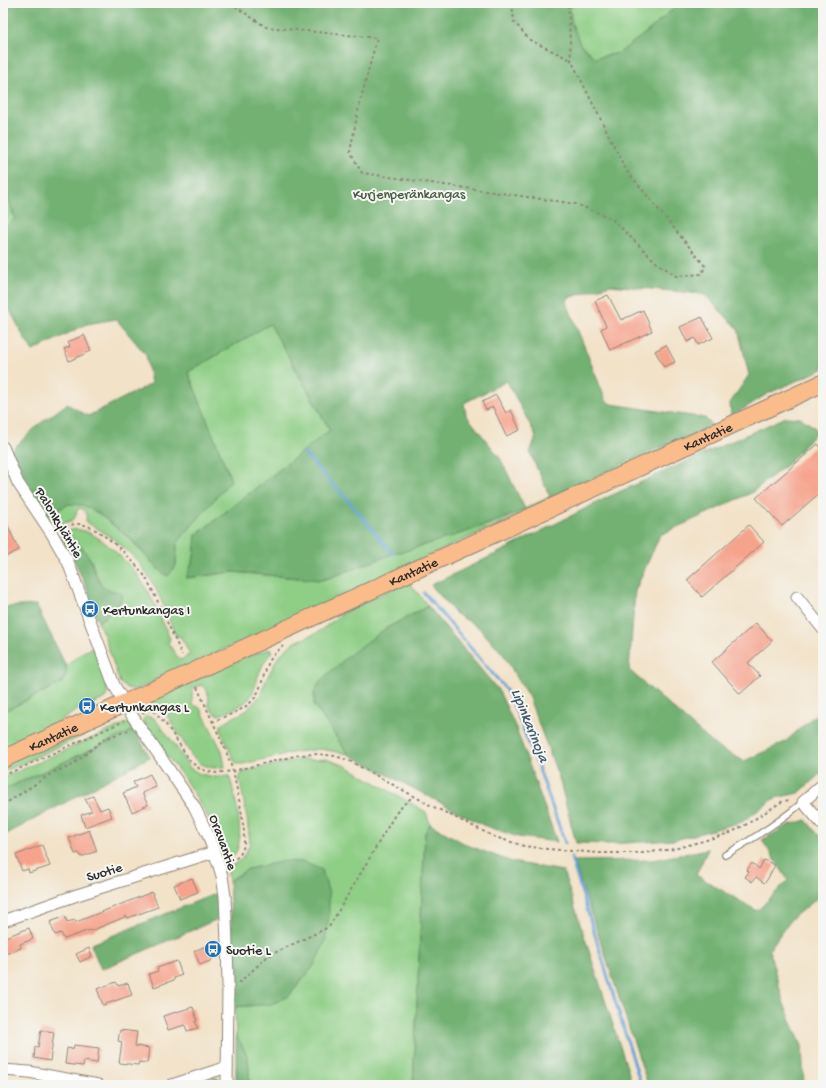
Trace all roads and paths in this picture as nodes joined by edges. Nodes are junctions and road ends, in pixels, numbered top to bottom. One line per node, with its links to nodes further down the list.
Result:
1 (230, 3): 4 (path)
2 (512, 3): 4 (path)
3 (568, 3): 4 (path)
4 (571, 60)
5 (823, 383): 13 (main road, Kantatie)
6 (3, 446): 7 (street, Palonkyläntie)
7 (52, 534): 11 (path); 13 (street, Palonkyläntie)
8 (797, 597): 9 (street)
9 (823, 629)
10 (289, 642): 14 (path)
11 (182, 655)
12 (197, 687): 14 (path)
13 (132, 715): 15 (main road, Kantatie); 16 (path); 17 (path); 21 (path); 23 (street, Oravantie)
14 (212, 722): 16 (path)
15 (3, 759)
16 (233, 771): 19 (path); 25 (path)
17 (3, 776)
18 (823, 784): 20 (street)
19 (414, 796): 20 (path); 27 (path)
20 (803, 802): 22 (street); 24 (lane)
21 (3, 805)
22 (823, 825)
23 (214, 852): 25 (street, Oravantie); 26 (street, Suotie)
24 (725, 855)
25 (219, 866): 27 (street, Oravantie)
26 (3, 921)
27 (228, 984): 28 (street, Oravantie)
28 (227, 1067): 31 (street); 32 (street, Oravantie)
29 (3, 1070): 30 (street)
30 (98, 1085)
31 (172, 1085)
32 (228, 1085)

